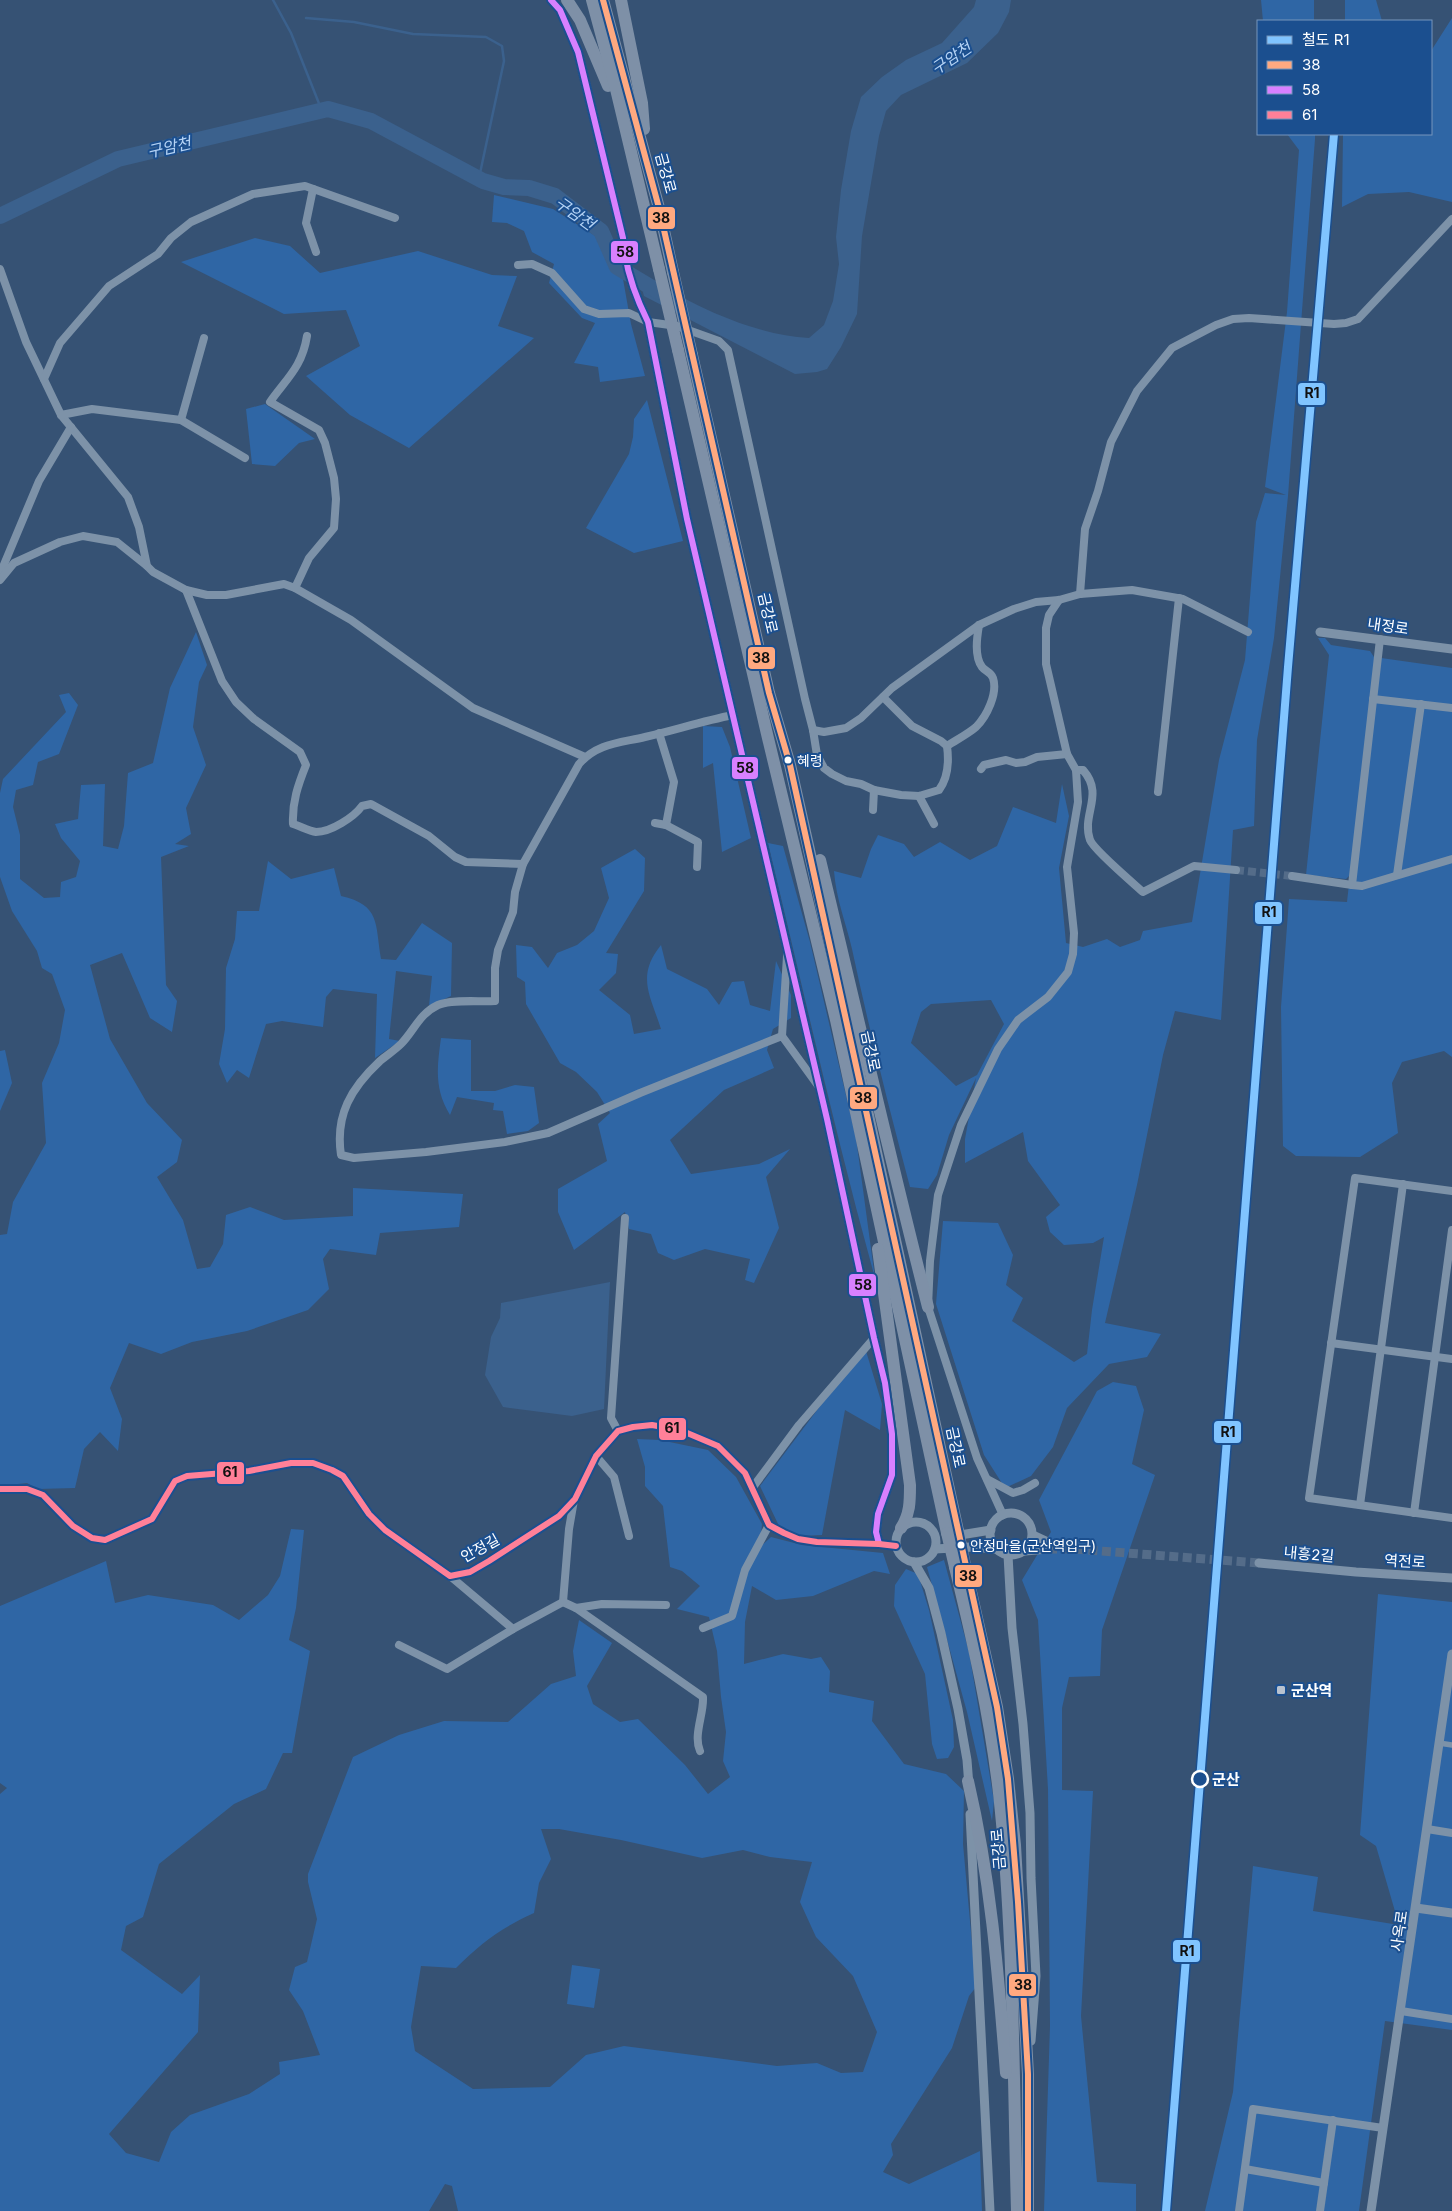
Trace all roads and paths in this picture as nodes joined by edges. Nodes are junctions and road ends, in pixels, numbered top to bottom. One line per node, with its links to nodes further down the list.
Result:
1 (551, 0): 6 (street)
2 (568, 0): 8 (highway)
3 (592, 0): 8 (highway, 금강로)
4 (603, 0): 8 (highway, 금강로)
5 (621, 0): 8 (highway)
6 (578, 52): 14 (street)
7 (313, 189): 9 (street); 11 (street); 17 (street)
8 (653, 209): 45 (highway, 금강로, bridge); 65 (highway, 금강로, bridge)
9 (395, 218)
10 (1452, 219): 27 (street)
11 (316, 252)
12 (518, 265): 14 (street)
13 (0, 270): 17 (street)
14 (648, 322): 39 (street); 40 (street)
15 (307, 336): 25 (street)
16 (204, 338): 19 (street)
17 (44, 380): 18 (street)
18 (61, 415): 19 (street); 20 (street)
19 (181, 420): 21 (street)
20 (71, 427): 22 (street); 23 (street)
21 (245, 458)
22 (147, 566): 24 (street); 26 (street)
23 (0, 574)
24 (0, 580)
25 (295, 588): 26 (street); 44 (street)
26 (186, 590): 56 (street)
27 (1080, 594): 28 (street); 29 (street)
28 (1179, 598): 31 (street); 49 (street)
29 (1059, 600): 30 (street); 43 (street)
30 (979, 625): 35 (street); 42 (street)
31 (1248, 632)
32 (1320, 632): 33 (street, 내정로)
33 (1380, 639): 34 (street, 내정로); 36 (street)
34 (1452, 649)
35 (883, 697): 40 (street); 42 (street)
36 (1373, 699): 37 (street); 61 (street)
37 (1421, 704): 38 (street); 59 (street)
38 (1452, 708)
39 (732, 715): 41 (street); 62 (street)
40 (813, 730): 48 (street)
41 (659, 732): 44 (street); 54 (street)
42 (947, 746): 50 (street)
43 (1067, 754): 46 (street); 47 (street)
44 (585, 757): 56 (street)
45 (790, 765): 70 (highway); 90 (highway, 금강로)
46 (981, 769)
47 (1076, 770): 58 (street); 70 (street)
48 (874, 790): 50 (street); 51 (street)
49 (1158, 792)
50 (919, 796): 53 (street)
51 (873, 810)
52 (655, 822): 54 (street)
53 (934, 824)
54 (666, 825): 57 (street)
55 (1452, 859): 59 (street)
56 (523, 864): 63 (street)
57 (697, 867)
58 (1236, 870)
59 (1397, 875): 61 (street)
60 (1292, 876): 61 (street)
61 (1352, 885)
62 (788, 948): 63 (street); 64 (street)
63 (782, 1036): 64 (street)
64 (820, 1090): 71 (street)
65 (864, 1152): 88 (highway); 90 (highway, 금강로)
66 (1403, 1184): 67 (street); 72 (street); 73 (street)
67 (1452, 1191)
68 (625, 1218): 76 (street)
69 (1452, 1230): 74 (street)
70 (928, 1307): 78 (street)
71 (874, 1338): 80 (street); 93 (street)
72 (1331, 1343): 73 (street); 83 (street)
73 (1381, 1350): 74 (street); 83 (street)
74 (1435, 1357): 75 (street); 84 (street)
75 (1452, 1359)
76 (618, 1431): 77 (street, 안정길); 80 (street)
77 (596, 1456): 82 (street, 안정길); 92 (street)
78 (986, 1480): 79 (street); 85 (street)
79 (1035, 1483)
80 (753, 1487): 87 (street)
81 (0, 1489): 103 (street, 안정길)
82 (575, 1498): 103 (street, 안정길); 105 (street)
83 (1360, 1505): 84 (street)
84 (1414, 1513): 86 (street)
85 (1004, 1515): 89 (street); 91 (street)
86 (1452, 1518)
87 (769, 1525): 93 (street); 108 (street)
88 (901, 1528): 90 (street); 94 (street)
89 (991, 1530): 90 (street); 96 (street)
90 (947, 1533): 95 (street); 101 (highway, 금강로, bridge)
91 (1033, 1535): 97 (street); 97 (street)
92 (629, 1536)
93 (878, 1544): 94 (street)
94 (896, 1546): 99 (street)
95 (935, 1549): 96 (street); 99 (street)
96 (997, 1549): 98 (street)
97 (1025, 1551): 98 (street)
98 (1008, 1555): 123 (street)
99 (914, 1562): 116 (street)
100 (1259, 1563): 102 (street, 내흥2길)
101 (960, 1566): 123 (highway, 금강로); 129 (highway, 금강로)
102 (1356, 1572): 104 (street, 역전로)
103 (450, 1576): 109 (street)
104 (1452, 1578)
105 (563, 1602): 107 (street); 109 (street)
106 (666, 1605): 107 (street)
107 (576, 1608): 115 (street)
108 (703, 1628)
109 (513, 1629): 110 (street)
110 (400, 1645)
111 (1452, 1654): 112 (street, 사옥로)
112 (1451, 1668): 113 (street, 사옥로)
113 (1439, 1743): 114 (street); 117 (street, 사옥로)
114 (1452, 1745)
115 (700, 1751)
116 (968, 1781): 128 (street); 129 (highway)
117 (1427, 1829): 118 (street); 119 (street, 사옥로)
118 (1452, 1833)
119 (1416, 1908): 120 (street); 121 (street, 사옥로)
120 (1452, 1913)
121 (1401, 2011): 122 (street); 125 (street, 사옥로)
122 (1452, 2019)
123 (1028, 2074): 130 (highway, 금강로)
124 (1332, 2120): 125 (street); 126 (street); 127 (street)
125 (1383, 2128): 133 (street, 사옥로)
126 (1245, 2169): 127 (street); 131 (street)
127 (1324, 2183): 132 (street)
128 (990, 2211)
129 (1016, 2211)
130 (1028, 2211)
131 (1239, 2211)
132 (1320, 2211)
133 (1371, 2211)

